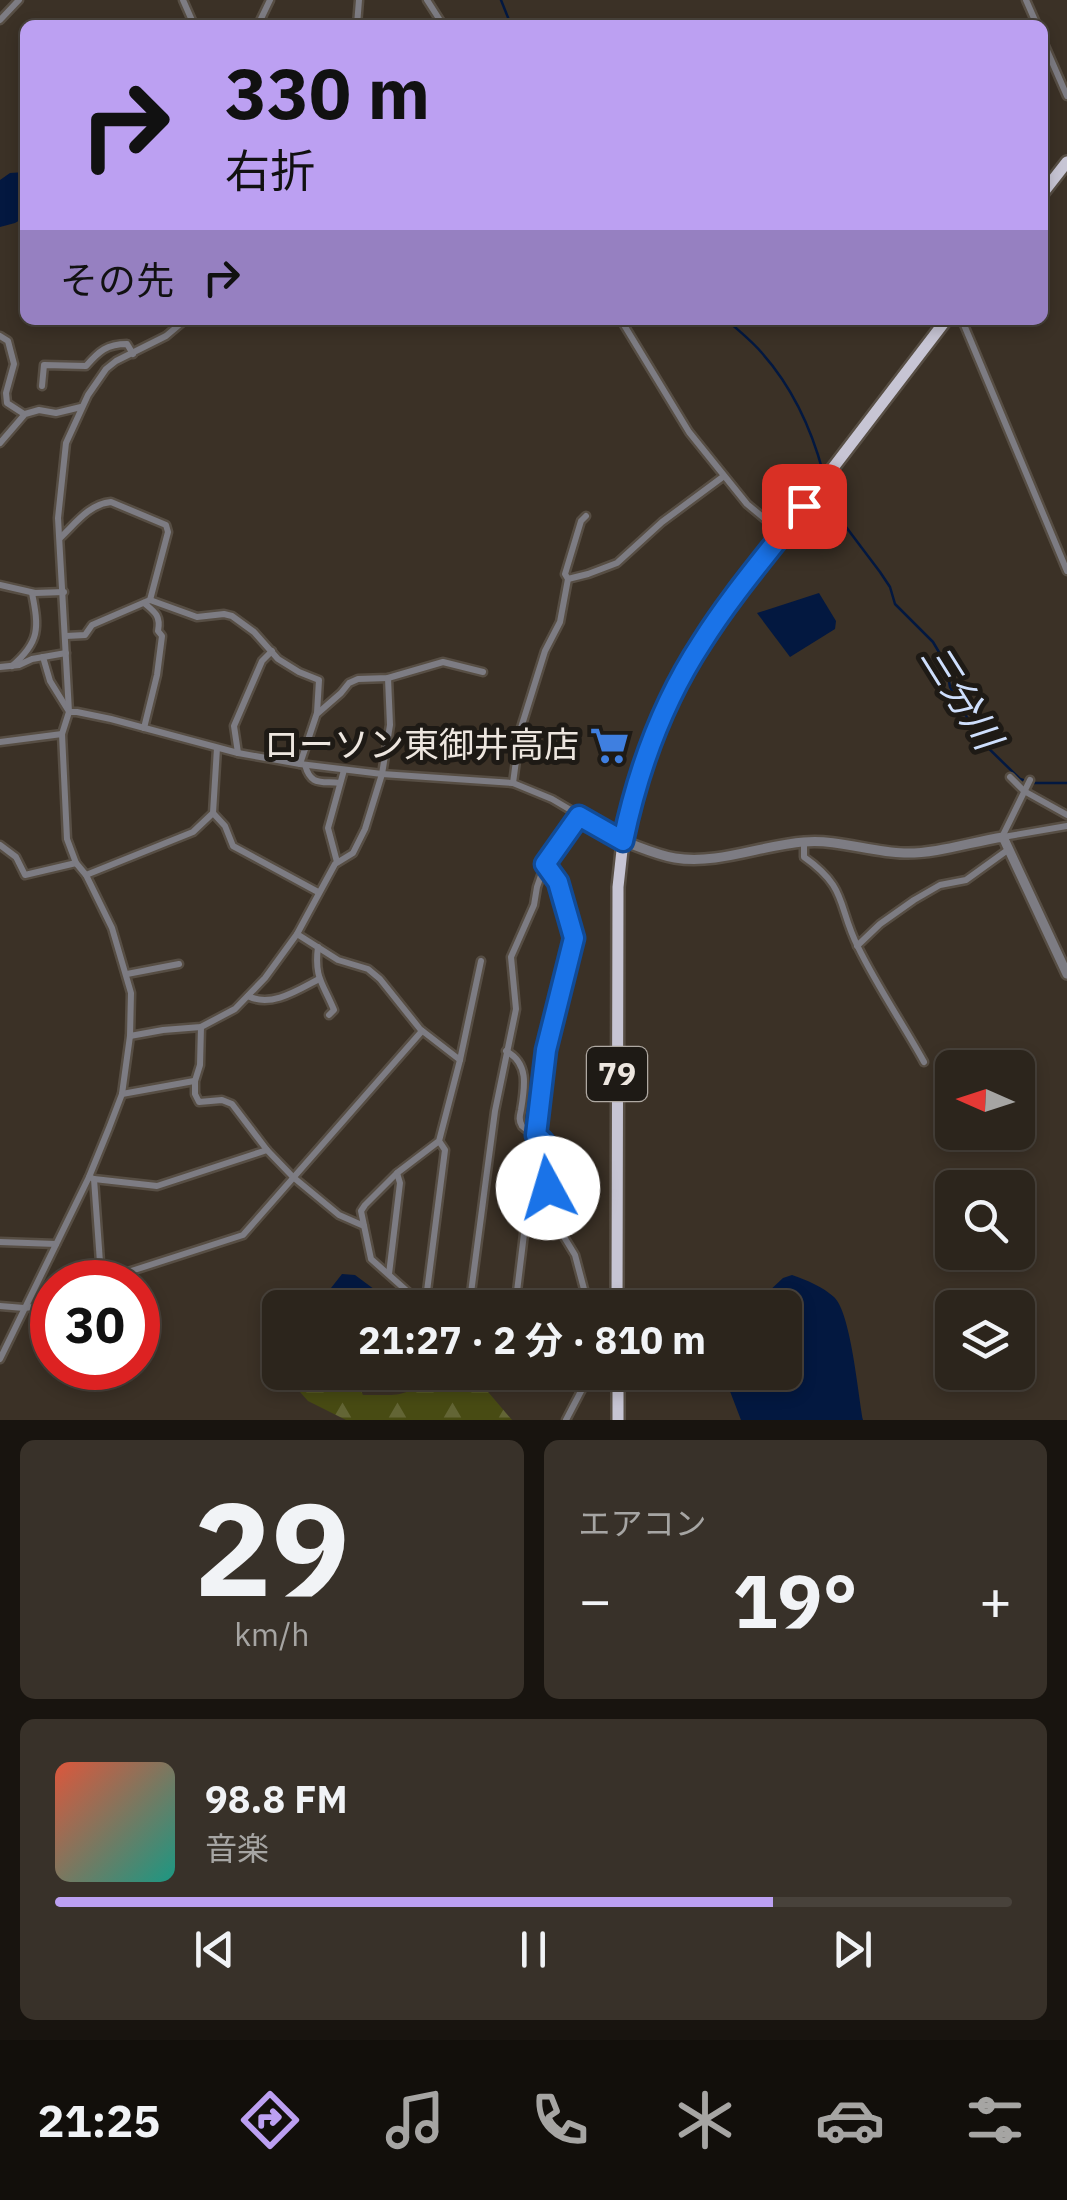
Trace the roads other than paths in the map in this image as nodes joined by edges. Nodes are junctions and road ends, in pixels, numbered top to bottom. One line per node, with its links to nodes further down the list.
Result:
1 (19, 0): 2 (street)
2 (0, 20)
3 (1048, 52): 4 (street)
4 (1067, 96)
5 (1067, 162): 6 (main road)
6 (1048, 186)
7 (179, 325): 12 (street)
8 (624, 325): 17 (street)
9 (942, 325): 19 (main road, 79)
10 (964, 325): 21 (street)
11 (0, 336): 15 (street)
12 (133, 354): 13 (street); 14 (street)
13 (42, 386)
14 (82, 407): 15 (street); 20 (street)
15 (25, 414): 16 (street)
16 (0, 443)
17 (724, 476): 19 (street); 22 (street)
18 (586, 516): 22 (street)
19 (783, 534): 55 (main road, 79)
20 (60, 538): 25 (street); 26 (street)
21 (1067, 571)
22 (568, 579): 48 (street)
23 (0, 586): 24 (street)
24 (32, 592): 25 (street); 31 (street)
25 (64, 592): 27 (street)
26 (147, 601): 27 (street); 28 (street); 37 (street)
27 (66, 636): 29 (street)
28 (272, 652): 36 (street); 41 (street)
29 (66, 654): 30 (street); 35 (street)
30 (43, 657): 31 (street); 35 (street)
31 (12, 666): 32 (street)
32 (0, 667)
33 (483, 672): 34 (street)
34 (388, 678): 36 (street); 44 (street)
35 (69, 712): 37 (street); 38 (street)
36 (317, 713): 42 (street)
37 (144, 728): 40 (street)
38 (62, 734): 39 (street); 60 (street)
39 (0, 742)
40 (217, 748): 41 (street); 50 (street)
41 (238, 753): 42 (street)
42 (302, 764): 43 (street); 47 (street)
43 (344, 770): 44 (street); 47 (street)
44 (382, 774): 48 (street); 59 (street)
45 (1010, 777): 49 (street)
46 (1030, 780): 49 (street)
47 (340, 783): 59 (street)
48 (513, 783): 52 (street)
49 (1024, 791): 51 (street); 54 (street)
50 (213, 812): 62 (street); 63 (street)
51 (1067, 814)
52 (579, 816): 55 (street); 61 (street)
53 (1067, 826): 54 (street)
54 (1003, 836): 56 (street); 58 (street)
55 (623, 841): 56 (street); 97 (main road, 79)
56 (804, 842): 65 (street)
57 (0, 845): 60 (street)
58 (1009, 850): 65 (street); 70 (street)
59 (337, 862): 63 (street)
60 (76, 863): 62 (street)
61 (545, 864): 77 (street); 82 (street)
62 (86, 874): 69 (street)
63 (318, 892): 64 (street)
64 (297, 934): 66 (street); 72 (street)
65 (857, 946): 79 (street)
66 (318, 947): 71 (street); 75 (street)
67 (482, 961): 78 (street)
68 (180, 964): 69 (street)
69 (127, 974): 76 (street)
70 (1067, 974)
71 (318, 979): 72 (street); 73 (street)
72 (248, 996): 74 (street)
73 (329, 1015)
74 (201, 1027): 76 (street); 80 (street)
75 (422, 1031): 78 (street); 86 (street)
76 (130, 1036): 81 (street)
77 (506, 1050): 82 (street); 94 (street)
78 (460, 1060): 83 (street)
79 (924, 1062)
80 (195, 1081): 81 (street); 84 (street)
81 (122, 1094): 87 (street)
82 (536, 1135): 95 (street); 96 (street)
83 (439, 1141): 85 (street); 93 (street)
84 (267, 1150): 86 (street); 87 (street)
85 (398, 1173): 88 (street); 93 (street)
86 (294, 1177): 88 (street); 92 (street)
87 (91, 1178): 90 (street); 91 (street)
88 (364, 1226): 93 (street)
89 (0, 1242): 90 (street)
90 (56, 1244): 99 (street)
91 (99, 1260)
92 (160, 1262)
93 (389, 1275)
94 (471, 1290)
95 (516, 1290)
96 (585, 1290)
97 (618, 1290)
98 (0, 1306): 99 (street)
99 (24, 1308): 100 (street); 101 (street)
100 (30, 1308)
101 (0, 1359)
102 (582, 1390): 104 (street)
103 (618, 1390): 105 (main road)
104 (566, 1420)
105 (618, 1420)

